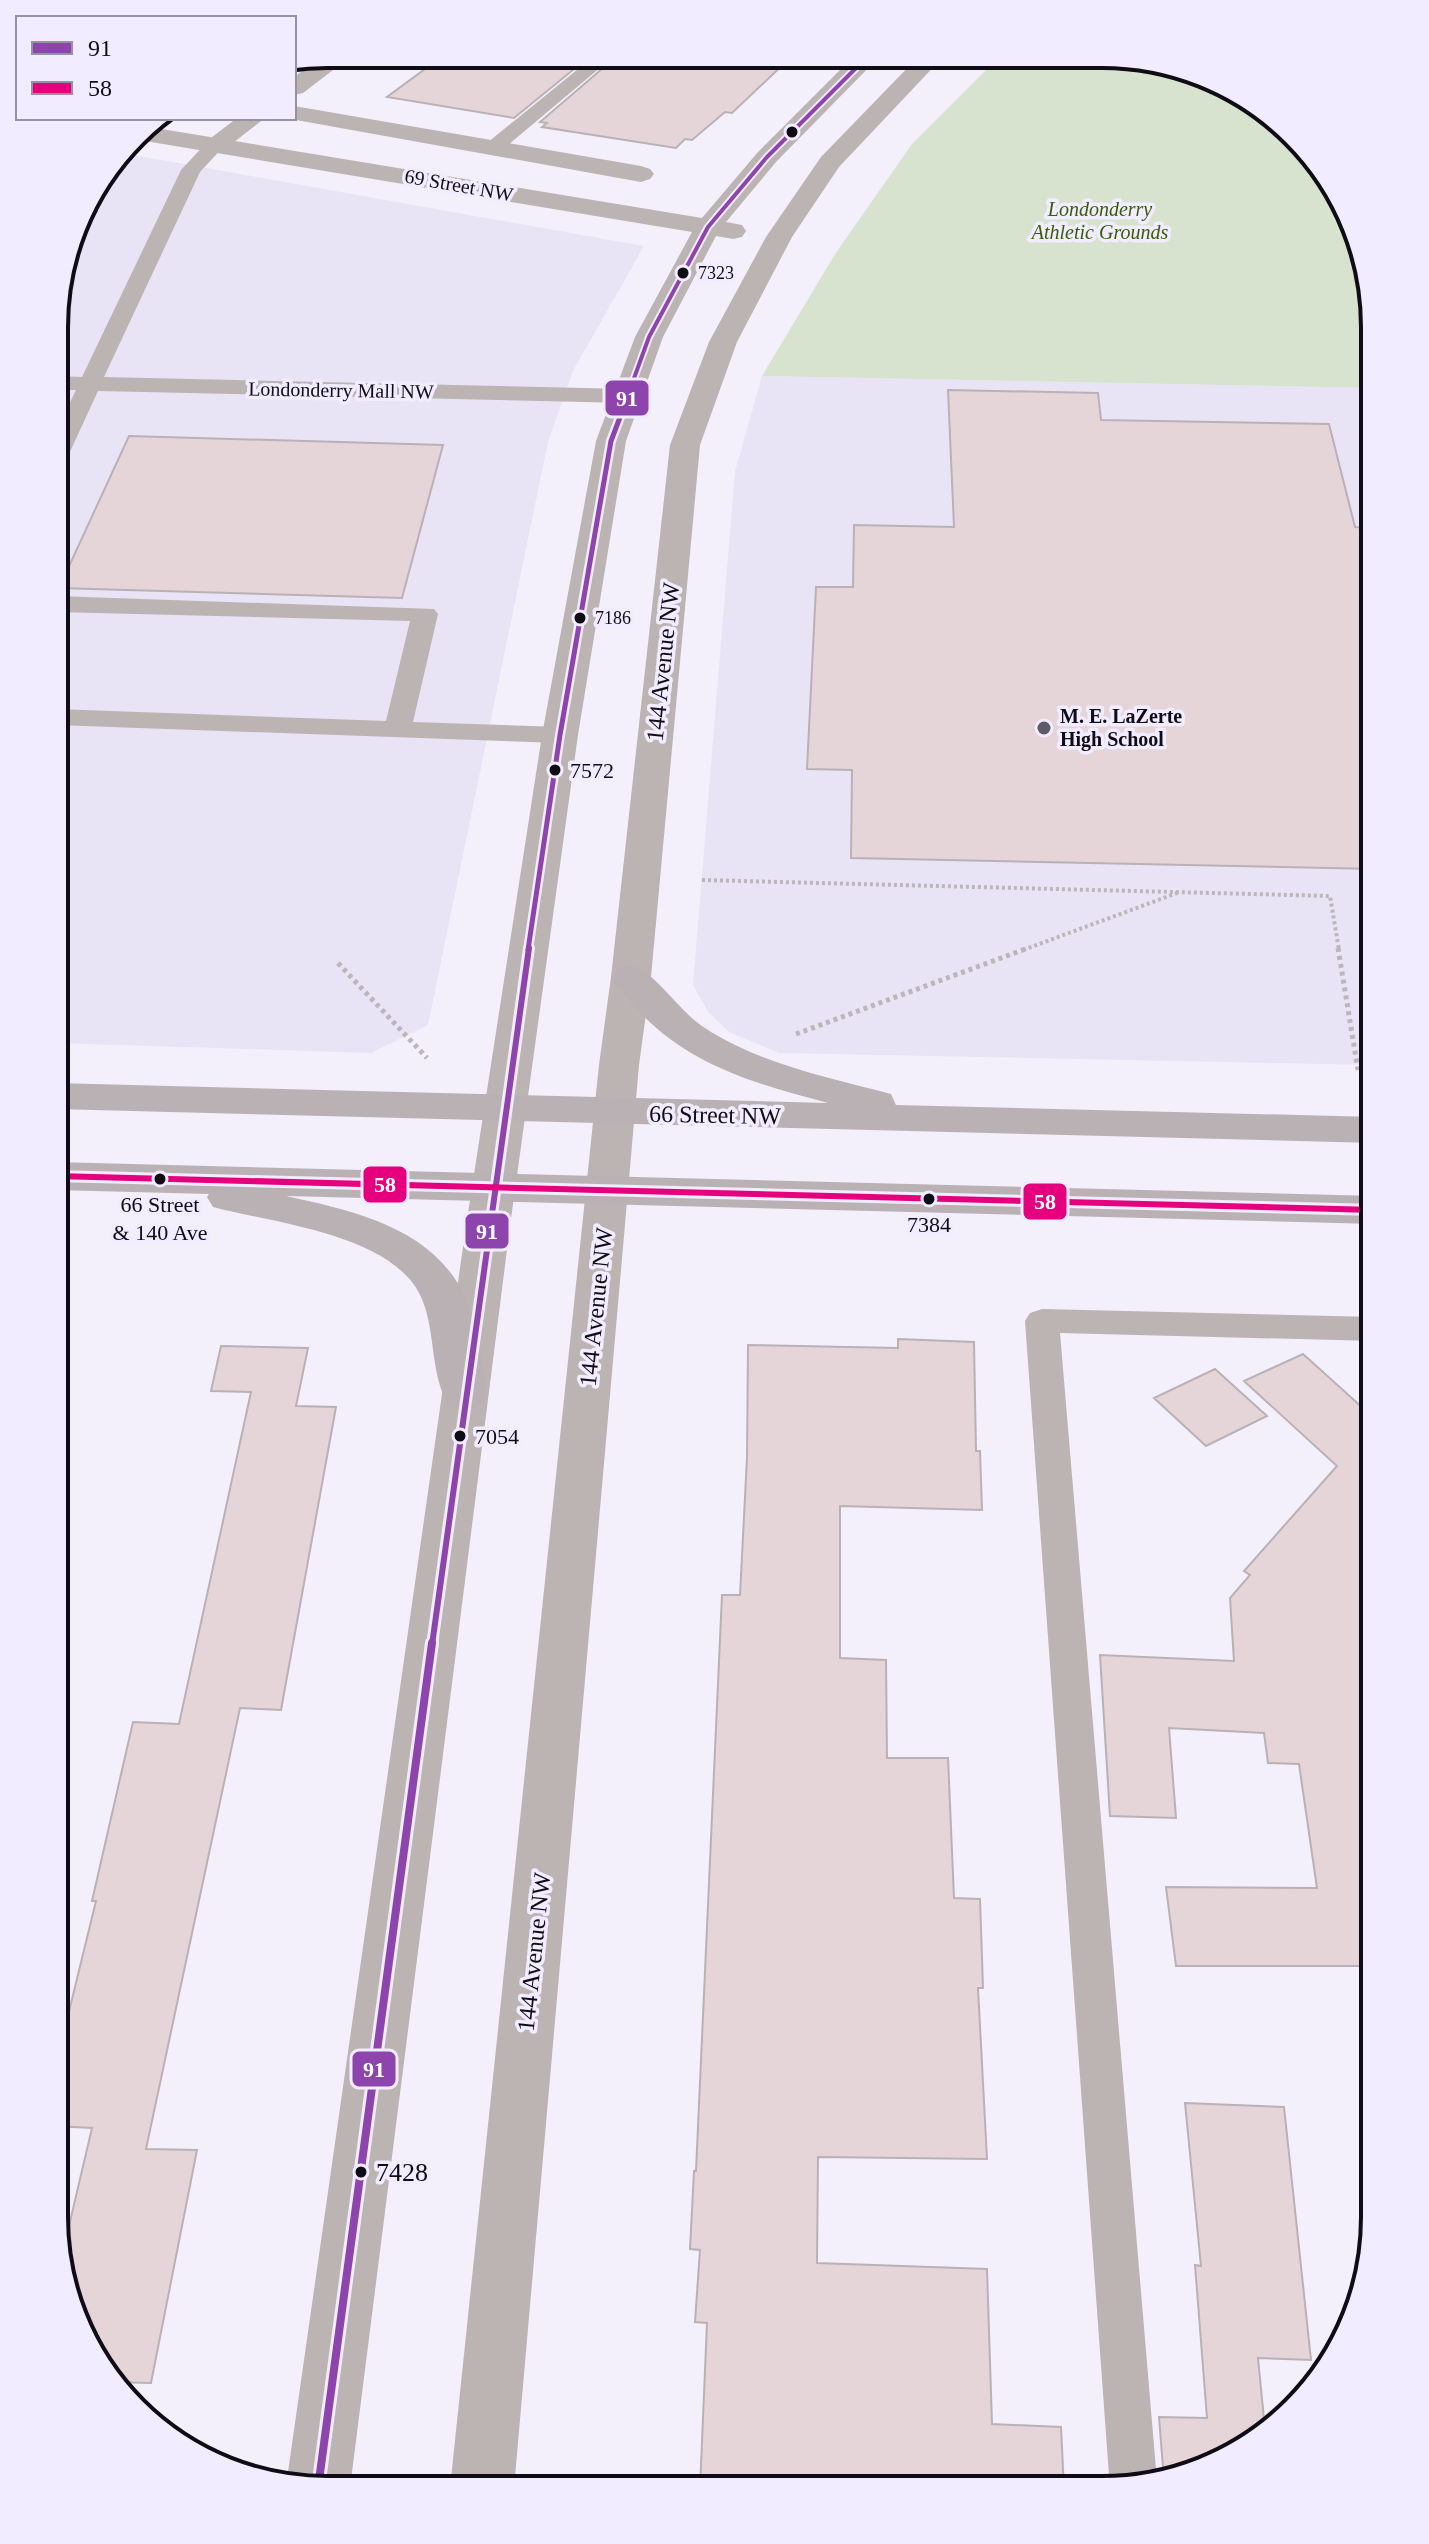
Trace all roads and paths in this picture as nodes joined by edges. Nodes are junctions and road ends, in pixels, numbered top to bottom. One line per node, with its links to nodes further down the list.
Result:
1 (856, 68): 12 (street)
2 (920, 68): 13 (street, 144 Avenue NW)
3 (321, 69): 5 (street)
4 (590, 69): 10 (lane)
5 (296, 87)
6 (296, 113): 10 (street, 69 Street NW)
7 (250, 120): 9 (street)
8 (153, 135): 9 (street, 69 Street NW)
9 (216, 144): 12 (street, 69 Street NW); 15 (lane)
10 (494, 147): 11 (street, 69 Street NW)
11 (641, 174)
12 (708, 227): 13 (street, 69 Street NW); 16 (street)
13 (779, 237): 25 (street, 144 Avenue NW)
14 (68, 383): 15 (lane, Londonderry Mall NW)
15 (88, 384): 16 (lane, Londonderry Mall NW); 17 (lane)
16 (627, 396): 21 (street)
17 (68, 429)
18 (68, 604): 20 (lane)
19 (68, 717): 20 (lane)
20 (398, 729): 21 (lane)
21 (560, 735): 30 (street)
22 (702, 880): 23 (path)
23 (1180, 892): 26 (path); 28 (path)
24 (338, 963): 27 (path)
25 (631, 977): 31 (street, 144 Avenue NW); 32 (main road)
26 (795, 1034)
27 (427, 1058)
28 (1358, 1070)
29 (68, 1096): 30 (main road, 66 Street NW)
30 (506, 1109): 31 (main road, 66 Street NW); 36 (street)
31 (616, 1113): 32 (main road, 66 Street NW); 37 (street, 144 Avenue NW)
32 (936, 1120): 33 (main road, 66 Street NW)
33 (1361, 1130)
34 (68, 1176): 35 (main road)
35 (152, 1178): 36 (main road); 40 (main road)
36 (494, 1187): 37 (main road); 40 (street)
37 (607, 1191): 38 (main road); 43 (street, 144 Avenue NW)
38 (1361, 1210)
39 (1360, 1329): 41 (lane)
40 (465, 1395): 42 (street)
41 (1132, 2473)
42 (320, 2476)
43 (483, 2476)

